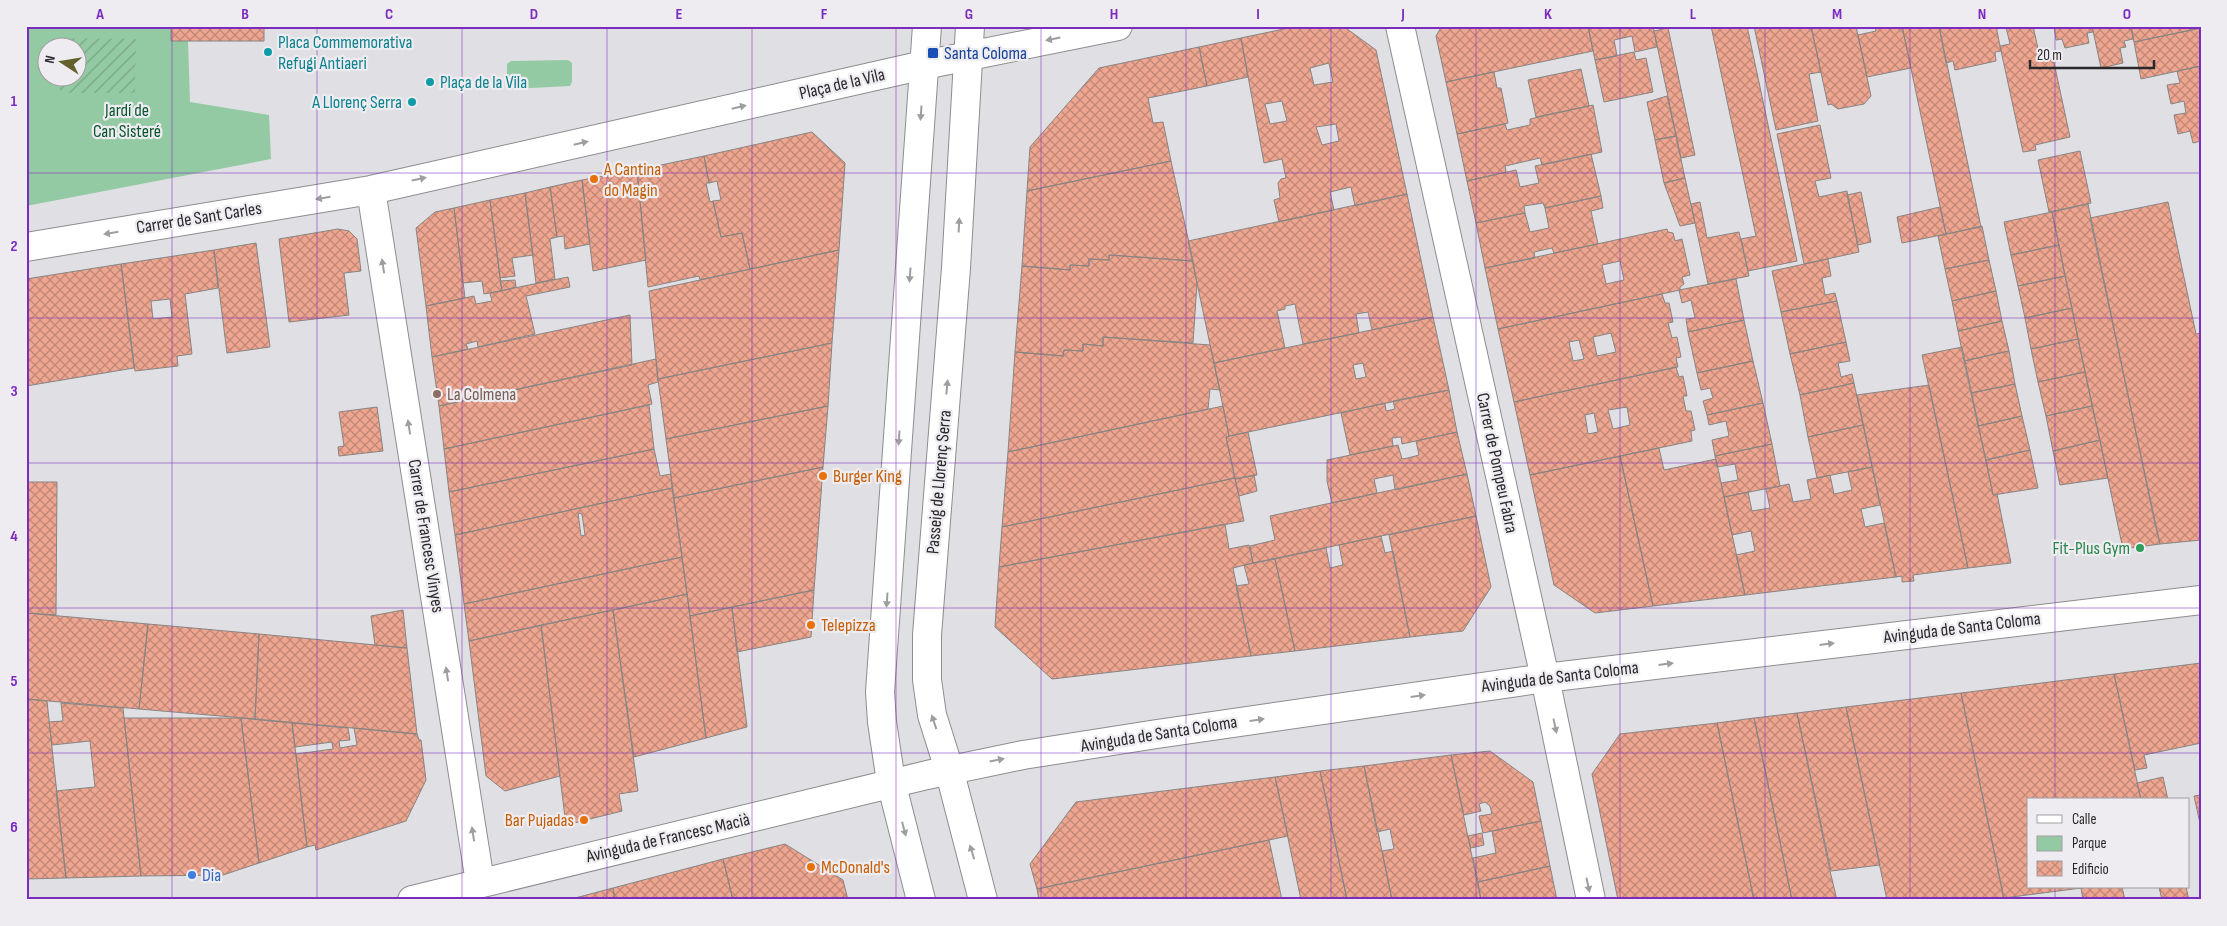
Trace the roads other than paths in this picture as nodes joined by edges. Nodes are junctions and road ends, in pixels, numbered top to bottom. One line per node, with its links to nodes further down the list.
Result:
1 (927, 26): 6 (street)
2 (970, 26): 5 (street)
3 (1118, 26): 5 (street, one-way to 5)
4 (1400, 26): 10 (street, Carrer de Pompeu Fabra)
5 (968, 57): 6 (street); 11 (street, Passeig de Llorenç Serra, one-way to 5)
6 (924, 65): 7 (street, Plaça de la Vila, one-way to 6); 13 (street, one-way to 13)
7 (371, 190): 8 (street, Carrer de Sant Carles, one-way to 8); 14 (street, Carrer de Francesc Vinyes, one-way to 7)
8 (26, 247)
9 (2201, 600): 10 (street, Avinguda de Santa Coloma, one-way to 9)
10 (1545, 678): 11 (street, Avinguda de Santa Coloma, one-way to 10); 18 (street, Carrer de Pompeu Fabra, one-way to 18)
11 (949, 769): 12 (street, Avinguda de Santa Coloma); 17 (street, Passeig de Llorenç Serra, one-way to 11)
12 (923, 776): 13 (street, Avinguda de Francesc Macià)
13 (891, 782): 14 (street, Avinguda de Francesc Macià); 16 (street, one-way to 16)
14 (480, 882): 15 (street, Avinguda de Francesc Macià)
15 (412, 900)
16 (921, 900)
17 (982, 900)
18 (1591, 900)

